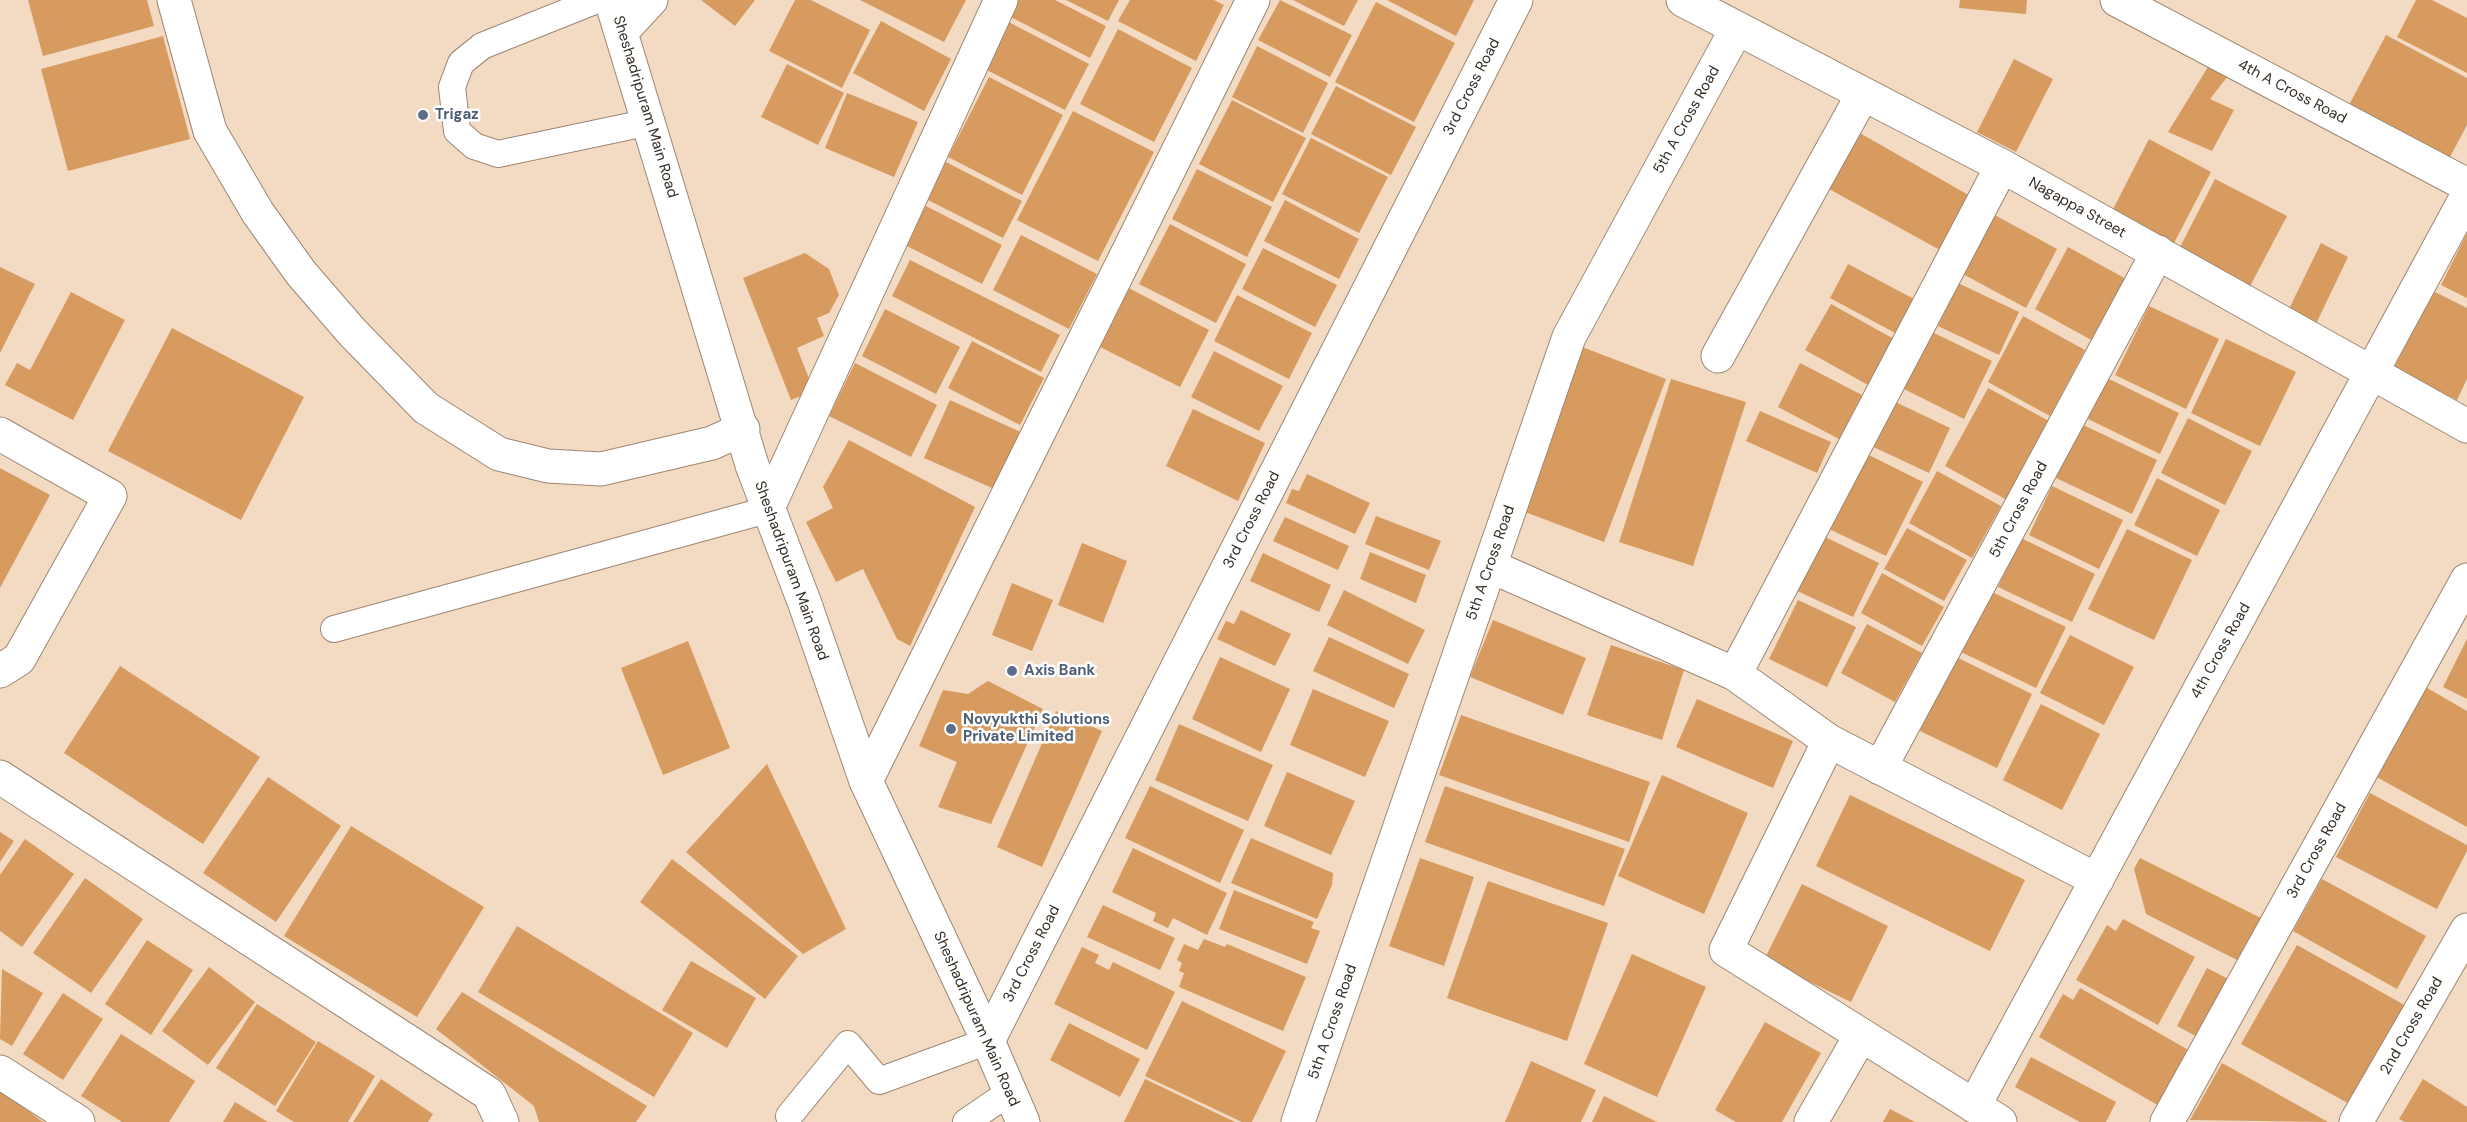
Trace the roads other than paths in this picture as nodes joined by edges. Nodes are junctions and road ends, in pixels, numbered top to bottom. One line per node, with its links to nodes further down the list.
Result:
1 (174, 0): 21 (street)
2 (597, 0): 13 (lane)
3 (611, 0): 11 (street, Sheshadripuram Main Road)
4 (651, 0): 11 (street)
5 (1001, 0): 23 (street)
6 (1253, 0): 32 (street)
7 (1516, 0): 36 (street, 3rd Cross Road)
8 (1683, 0): 10 (street, Nagappa Street)
9 (2116, 0): 15 (street, 4th A Cross Road)
10 (1737, 28): 12 (street, Nagappa Street); 24 (street, 5th A Cross Road)
11 (622, 31): 13 (street, Sheshadripuram Main Road)
12 (1863, 94): 14 (street, Nagappa Street); 18 (street)
13 (650, 122): 21 (street, Sheshadripuram Main Road)
14 (2002, 166): 17 (street, Nagappa Street); 28 (street)
15 (2467, 185)
16 (2467, 196): 19 (street, 4th Cross Road)
17 (2158, 252): 19 (street, Nagappa Street); 30 (street, 5th Cross Road)
18 (1718, 357)
19 (2372, 373): 20 (street, Nagappa Street); 33 (street, 4th Cross Road)
20 (2467, 426)
21 (743, 429): 23 (street, Sheshadripuram Main Road)
22 (0, 434): 27 (street)
23 (767, 510): 26 (lane); 32 (street, Sheshadripuram Main Road)
24 (1490, 566): 28 (street); 45 (street, 5th A Cross Road)
25 (2467, 580): 47 (street, 3rd Cross Road)
26 (334, 629)
27 (0, 671)
28 (1735, 674): 29 (street)
29 (1829, 741): 30 (street); 35 (street)
30 (1880, 768): 33 (street)
31 (0, 777): 42 (street)
32 (866, 781): 36 (street, Sheshadripuram Main Road)
33 (2097, 880): 39 (street, 4th Cross Road)
34 (2467, 930): 48 (street, 2nd Cross Road)
35 (1861, 1035): 39 (street); 46 (street)
36 (988, 1041): 38 (street, Sheshadripuram Main Road); 40 (lane)
37 (0, 1072): 41 (street)
38 (1010, 1092): 43 (lane); 44 (street, Sheshadripuram Main Road)
39 (1987, 1114)
40 (789, 1116)
41 (78, 1122)
42 (502, 1122)
43 (966, 1122)
44 (1023, 1122)
45 (1298, 1122)
46 (1811, 1122)
47 (2167, 1122)
48 (2356, 1122)

